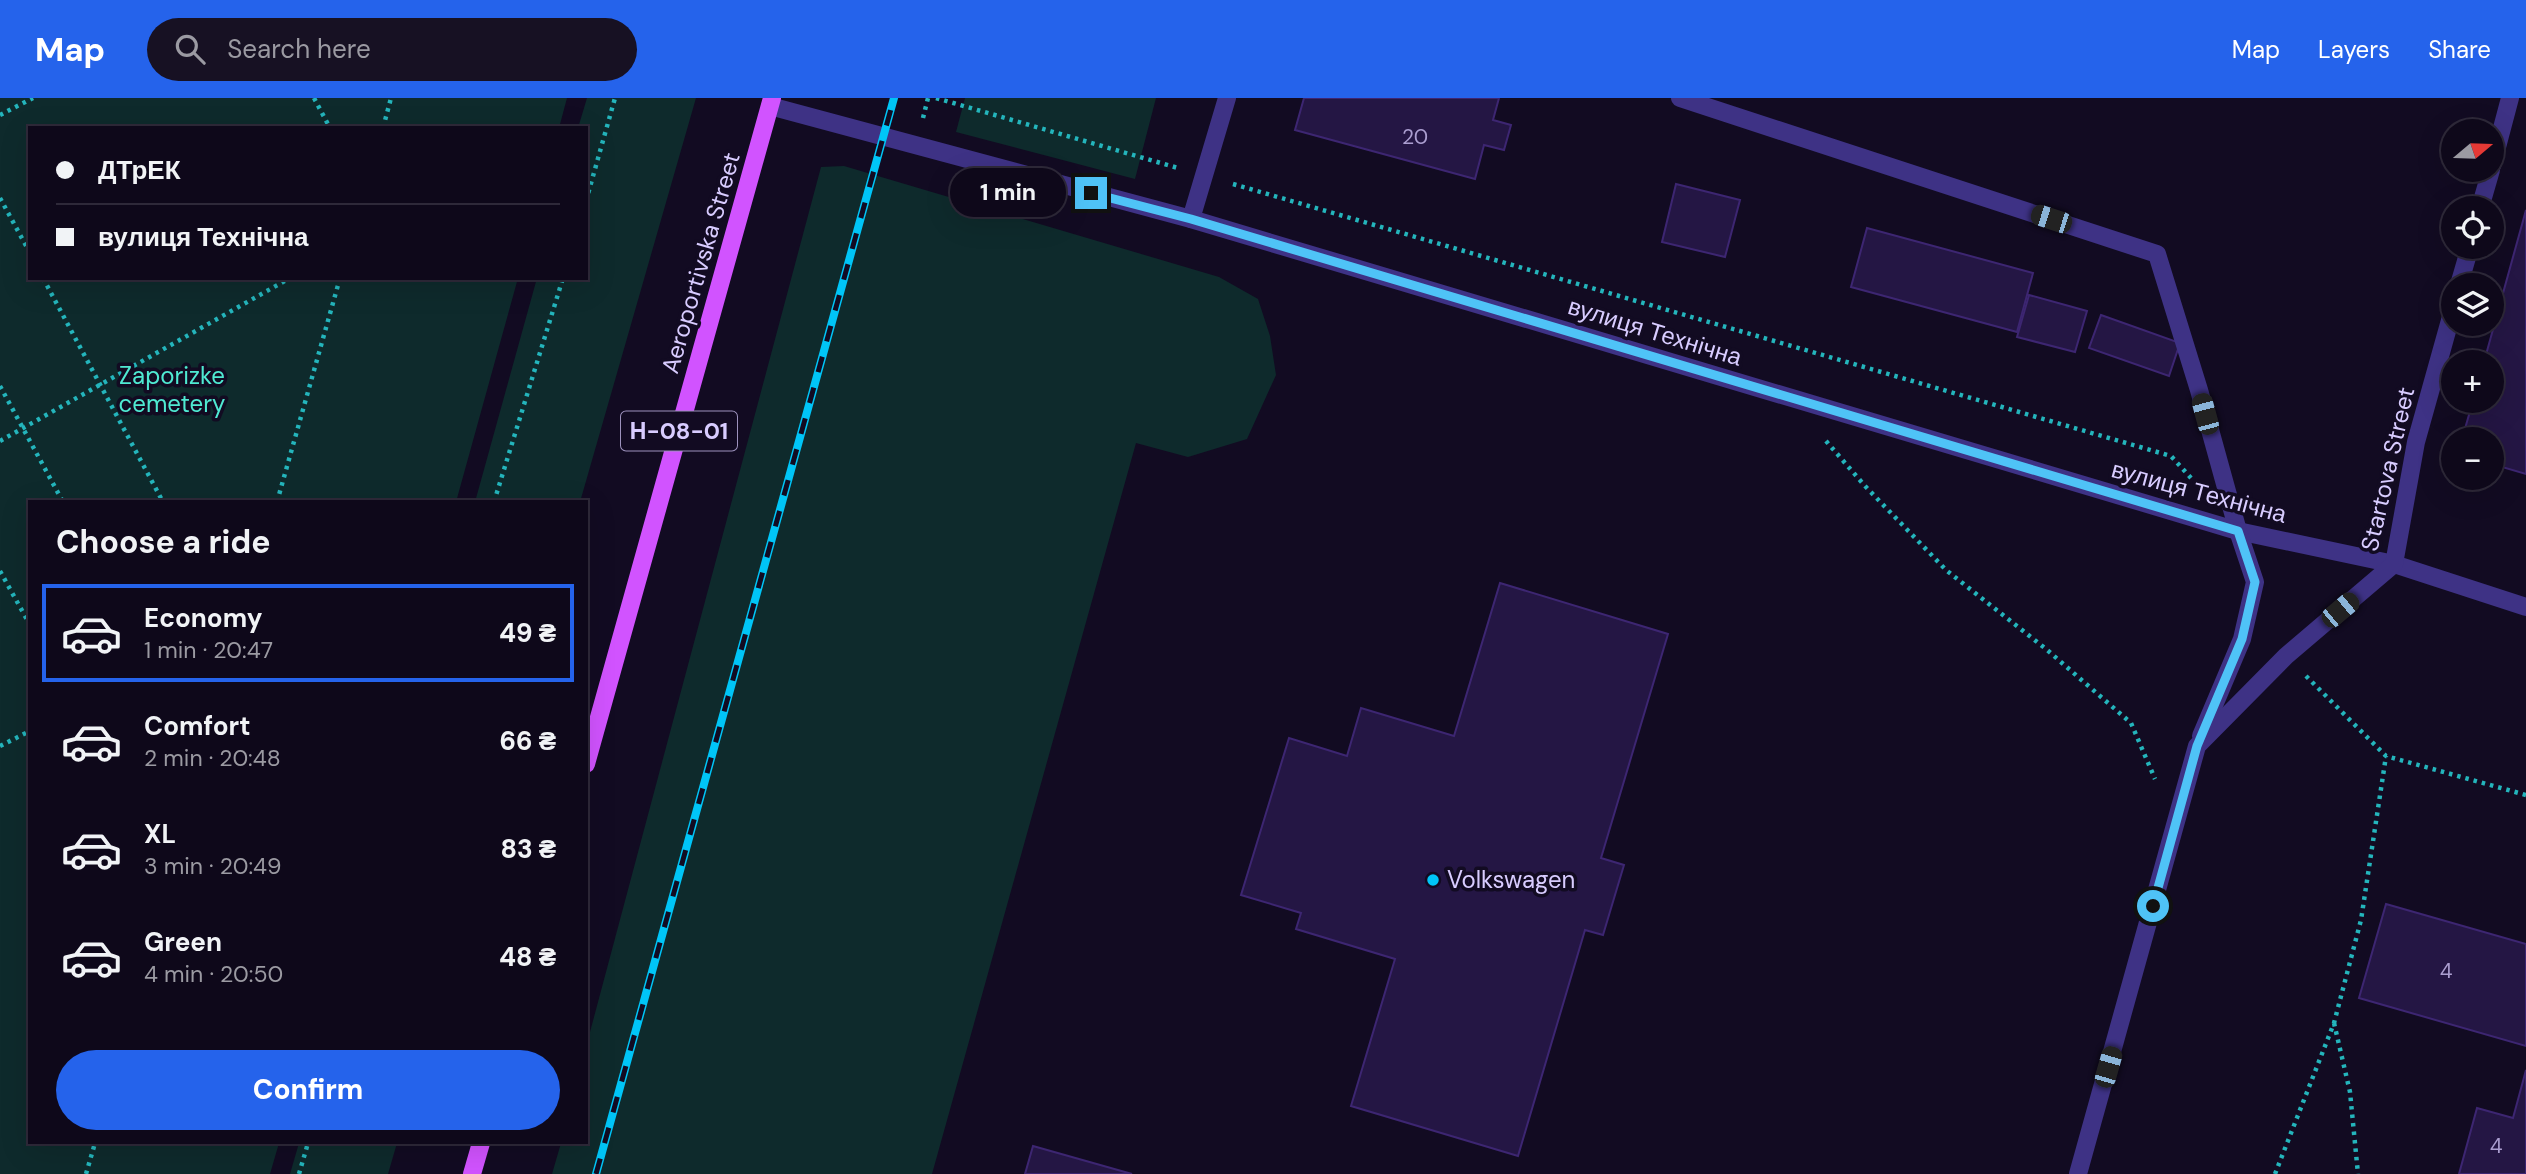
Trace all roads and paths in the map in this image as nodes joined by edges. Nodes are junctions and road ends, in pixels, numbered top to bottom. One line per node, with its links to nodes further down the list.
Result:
1 (33, 98): 10 (path)
2 (314, 98): 12 (path)
3 (391, 98): 13 (path)
4 (615, 98): 15 (path)
5 (936, 98): 14 (path)
6 (1227, 98): 14 (street)
7 (1680, 98): 34 (street)
8 (2511, 98): 11 (street)
9 (771, 102): 17 (street, вулиця Технічна); 44 (main road, Aeroportivska Street / Н-08-01)
10 (0, 116)
11 (2504, 122)
12 (329, 126)
13 (384, 126)
14 (1205, 175): 17 (street); 29 (path)
15 (588, 194)
16 (0, 198): 18 (path)
17 (1191, 219): 34 (street, вулиця Технічна)
18 (28, 249)
19 (44, 280): 24 (path)
20 (286, 280): 24 (path)
21 (339, 280): 32 (path)
22 (562, 280): 33 (path)
23 (2446, 336): 35 (street, Startova Street)
24 (100, 385): 26 (path); 31 (path)
25 (0, 386): 26 (path)
26 (23, 428): 28 (path); 30 (path)
27 (1823, 437): 46 (path)
28 (0, 441)
29 (2196, 484)
30 (62, 500)
31 (162, 500)
32 (278, 500)
33 (495, 500)
34 (2238, 531): 35 (street, вулиця Технічна); 42 (street)
35 (2393, 564): 37 (street, вулиця Технічна); 39 (street, Startova Street)
36 (0, 571): 38 (path)
37 (2526, 607)
38 (28, 621)
39 (2286, 656): 42 (street, Startova Street); 43 (path)
40 (28, 732): 41 (path)
41 (0, 746)
42 (2197, 746): 46 (street, Startova Street)
43 (2386, 756): 45 (path); 47 (path)
44 (588, 757)
45 (2526, 795)
46 (2175, 826): 54 (street, Startova Street)
47 (2334, 1023): 55 (path); 56 (path)
48 (95, 1144): 51 (path)
49 (309, 1144): 52 (path)
50 (481, 1144): 53 (main road)
51 (86, 1174)
52 (299, 1174)
53 (472, 1174)
54 (2078, 1174)
55 (2275, 1174)
56 (2358, 1174)

